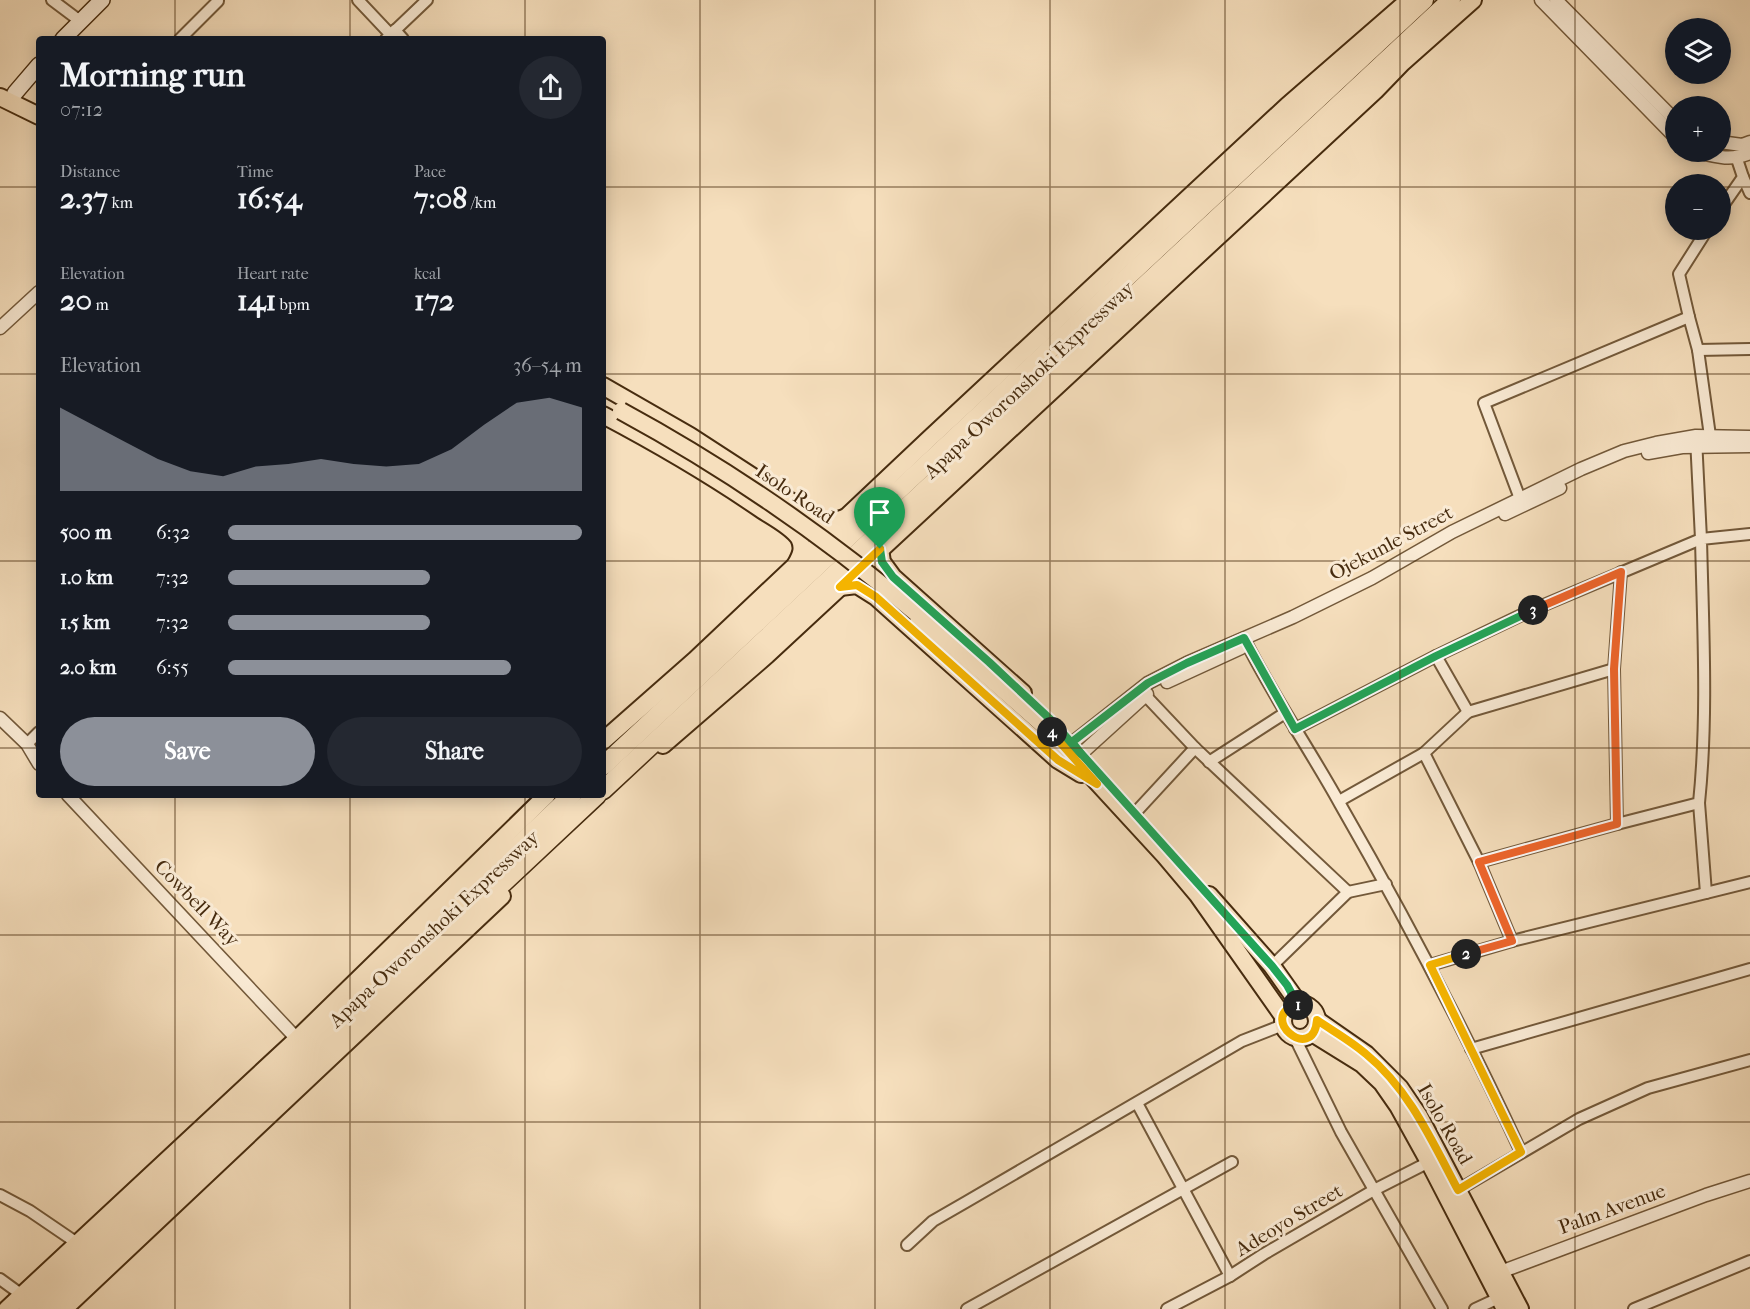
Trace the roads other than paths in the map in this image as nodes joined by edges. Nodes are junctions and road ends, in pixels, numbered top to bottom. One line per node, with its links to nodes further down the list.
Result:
1 (52, 0): 12 (street)
2 (102, 0): 12 (main road)
3 (358, 0): 13 (street)
4 (427, 0): 13 (street)
5 (1409, 0): 43 (main road, Apapa-Oworonshoki Expressway)
6 (1424, 0): 67 (highway, Apapa-Oworonshoki Expressway)
7 (1451, 0): 69 (highway, Apapa-Oworonshoki Expressway)
8 (1473, 0): 46 (main road, Apapa-Oworonshoki Expressway)
9 (1541, 0): 21 (street)
10 (1556, 0): 19 (street)
11 (218, 1): 15 (street)
12 (80, 21): 14 (main road)
13 (391, 35)
14 (66, 36)
15 (183, 36)
16 (36, 67): 17 (main road)
17 (5, 92): 18 (main road); 20 (main road)
18 (36, 102)
19 (1665, 110)
20 (36, 114)
21 (1665, 127)
22 (1731, 144): 23 (street)
23 (1747, 147): 25 (street)
24 (1731, 158): 25 (street)
25 (1737, 159): 26 (street)
26 (1743, 177): 27 (street); 28 (street)
27 (1750, 193)
28 (1731, 194)
29 (1701, 240): 31 (street)
30 (36, 295): 32 (street)
31 (1689, 317): 34 (street); 42 (street)
32 (0, 328)
33 (1750, 349): 34 (street)
34 (1698, 350): 40 (street)
35 (606, 388): 43 (main road)
36 (606, 404): 58 (main road, Isolo Road, bridge)
37 (606, 417): 47 (main road)
38 (1750, 437): 40 (street, Ojekunle Street)
39 (1697, 441): 40 (street, Ojekunle Street); 42 (street, Ojekunle Street); 45 (street)
40 (1711, 441): 41 (street, Ojekunle Street)
41 (1750, 446)
42 (1521, 502): 50 (street, Ojekunle Street)
43 (845, 518): 47 (main road, Apapa-Oworonshoki Expressway)
44 (1750, 534): 45 (street)
45 (1701, 539): 48 (street); 75 (street)
46 (880, 549): 49 (main road, Apapa-Oworonshoki Expressway); 62 (main road)
47 (796, 564): 60 (main road, Apapa-Oworonshoki Expressway)
48 (1621, 572): 51 (street); 52 (street)
49 (840, 587): 68 (main road); 113 (main road, Apapa-Oworonshoki Expressway)
50 (1246, 642): 53 (street, Ojekunle Street); 55 (street); 62 (street, Ojekunle Street)
51 (1436, 656): 54 (street); 57 (street)
52 (1614, 669): 54 (street); 77 (street)
53 (1145, 695): 62 (street, Ojekunle Street); 63 (street)
54 (1468, 712): 64 (street)
55 (1285, 713): 57 (street); 66 (street)
56 (0, 718): 61 (street)
57 (1295, 729): 74 (street)
58 (1050, 731): 62 (main road); 68 (main road, Isolo Road)
59 (36, 735): 61 (street)
60 (606, 738)
61 (27, 744): 65 (street)
62 (1076, 748): 76 (main road)
63 (1195, 748): 66 (street); 76 (street)
64 (1424, 753): 74 (street); 78 (street)
65 (36, 759)
66 (1209, 762): 81 (street)
67 (606, 763)
68 (1097, 784): 88 (main road, Isolo Road)
69 (606, 786)
70 (71, 798): 91 (street, Cowbell Way)
71 (544, 798): 91 (main road, Apapa-Oworonshoki Expressway)
72 (569, 798): 110 (highway, Apapa-Oworonshoki Expressway)
73 (594, 798): 112 (highway, Apapa-Oworonshoki Expressway)
74 (1339, 801): 80 (street)
75 (1699, 803): 77 (street); 82 (street)
76 (1135, 813): 85 (main road)
77 (1617, 824): 78 (street)
78 (1479, 862): 83 (street)
79 (1750, 882): 82 (street)
80 (1386, 884): 81 (street); 84 (street)
81 (1348, 892): 85 (street)
82 (1706, 893): 83 (street)
83 (1512, 941): 84 (street)
84 (1430, 965): 92 (street)
85 (1272, 966): 87 (main road)
86 (1750, 969): 92 (street)
87 (1299, 1004): 88 (main road); 89 (main road)
88 (1283, 1020): 90 (main road); 94 (street)
89 (1315, 1026): 90 (main road); 97 (main road, Isolo Road); 101 (main road, Isolo Road)
90 (1295, 1038): 100 (street)
91 (297, 1039): 103 (main road, Apapa-Oworonshoki Expressway)
92 (1470, 1048): 95 (street)
93 (1750, 1060): 95 (street)
94 (1137, 1103): 99 (street); 104 (street)
95 (1521, 1152): 101 (street)
96 (1232, 1162): 99 (street)
97 (1430, 1162): 100 (street, Adeoyo Street); 106 (main road, Isolo Road)
98 (1750, 1181): 106 (street, Palm Avenue)
99 (1182, 1190): 107 (street); 114 (street)
100 (1374, 1190): 107 (street, Adeoyo Street); 116 (street)
101 (1458, 1190): 106 (main road, Isolo Road)
102 (0, 1195): 103 (street)
103 (77, 1243): 110 (main road, Apapa-Oworonshoki Expressway)
104 (907, 1245)
105 (1750, 1261): 119 (street)
106 (1495, 1274): 109 (main road, Isolo Road)
107 (1230, 1276): 115 (street, Adeoyo Street)
108 (0, 1279): 110 (street)
109 (1505, 1300): 117 (street); 118 (main road, Isolo Road)
110 (25, 1302): 111 (main road, Apapa-Oworonshoki Expressway)
111 (7, 1309)
112 (48, 1309)
113 (64, 1309)
114 (967, 1309)
115 (1167, 1309)
116 (1442, 1309)
117 (1475, 1309)
118 (1520, 1309)
119 (1634, 1309)

